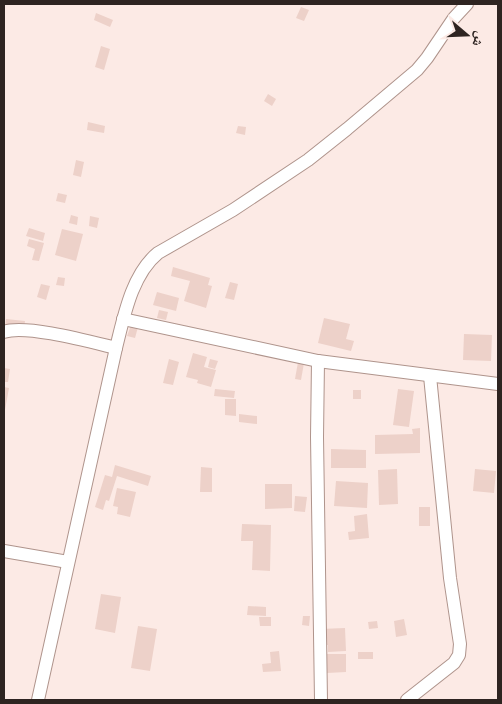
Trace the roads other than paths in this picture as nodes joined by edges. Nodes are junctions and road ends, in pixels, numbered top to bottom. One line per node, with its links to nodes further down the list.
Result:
1 (467, 4): 2 (street)
2 (123, 319): 4 (street); 5 (street)
3 (4, 332): 4 (street)
4 (116, 348): 9 (street)
5 (318, 361): 6 (street); 11 (street)
6 (430, 376): 7 (street); 12 (street)
7 (498, 384)
8 (4, 551): 9 (street)
9 (68, 562): 10 (street)
10 (38, 700)
11 (320, 700)
12 (407, 700)

